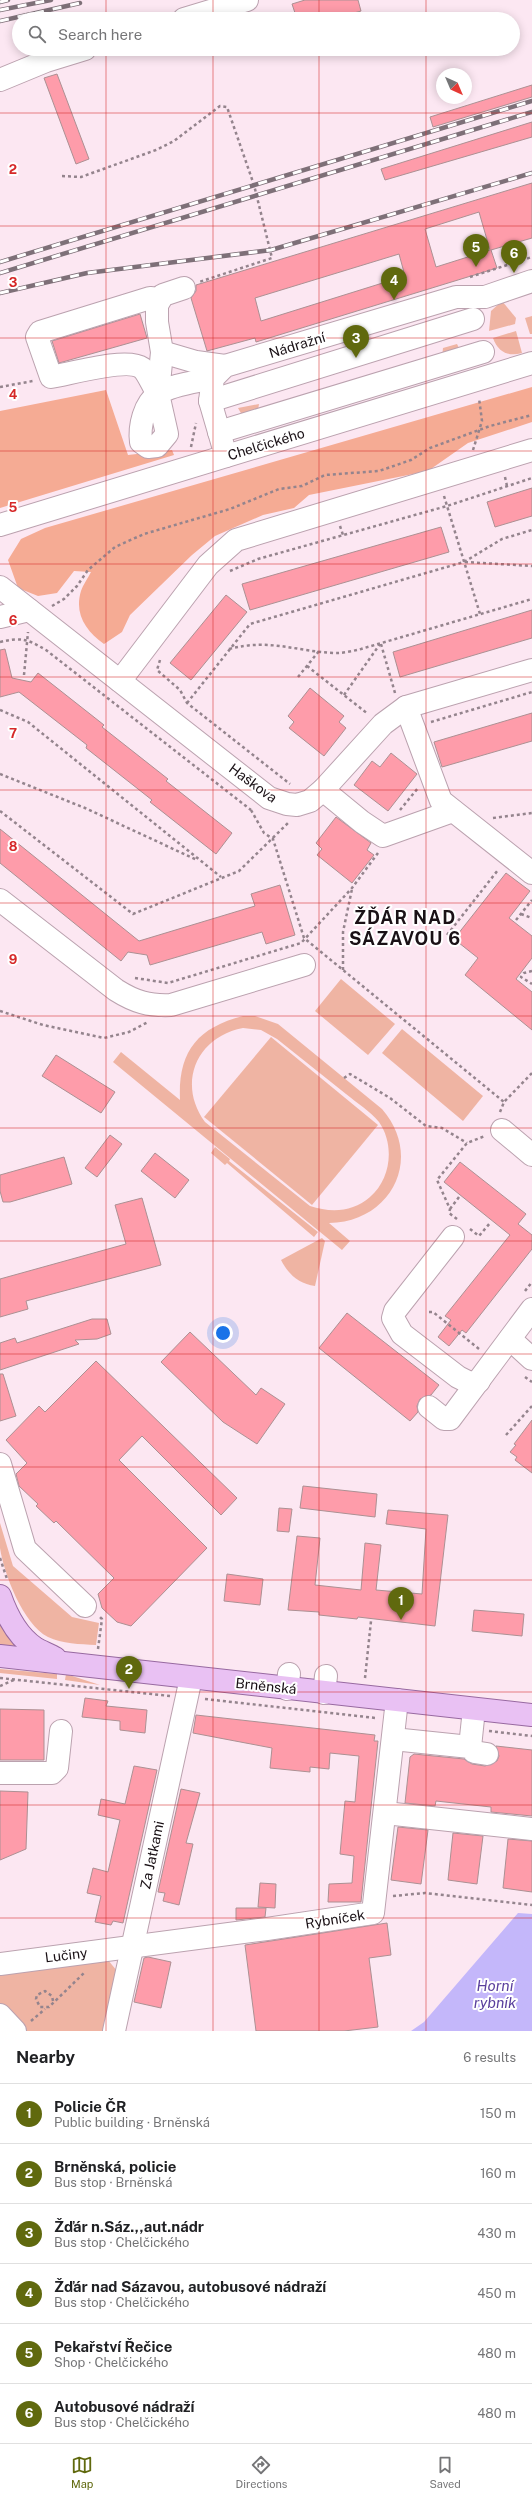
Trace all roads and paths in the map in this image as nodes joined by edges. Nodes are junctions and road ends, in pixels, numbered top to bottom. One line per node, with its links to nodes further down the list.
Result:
1 (247, 0): 2 (street)
2 (207, 12)
3 (62, 56): 4 (street)
4 (0, 80)
5 (62, 176): 9 (path)
6 (532, 257): 7 (path)
7 (464, 279)
8 (532, 281): 10 (street, Nádražní)
9 (184, 288): 11 (street)
10 (485, 296): 12 (street); 16 (street, Nádražní)
11 (160, 299): 13 (street); 17 (street)
12 (473, 319): 14 (street); 21 (street)
13 (162, 352): 16 (street); 20 (street)
14 (483, 352): 18 (street); 23 (street)
15 (532, 363): 18 (street, Chelčického)
16 (219, 372): 20 (street, Nádražní); 21 (street)
17 (51, 377): 19 (path); 20 (street)
18 (484, 384): 24 (path); 27 (street, Chelčického)
19 (0, 387)
20 (158, 394)
21 (203, 408): 23 (street); 26 (path)
22 (532, 415): 24 (path)
23 (219, 432): 27 (street)
24 (478, 432): 28 (path); 39 (path)
25 (532, 450): 28 (street)
26 (189, 452)
27 (226, 456): 32 (street, Chelčického)
28 (467, 469): 29 (street)
29 (438, 478): 31 (path); 52 (street)
30 (532, 478): 31 (path)
31 (447, 506): 34 (path); 36 (path)
32 (0, 524)
33 (532, 530): 34 (path)
34 (464, 562): 35 (path); 40 (path); 45 (path)
35 (532, 566)
36 (229, 572)
37 (0, 587): 39 (street, Haškova)
38 (532, 599): 40 (path)
39 (33, 612): 41 (street); 52 (street, Haškova)
40 (480, 614): 44 (path)
41 (0, 618)
42 (28, 639): 43 (path); 50 (path); 70 (path)
43 (0, 642)
44 (381, 644): 46 (path); 54 (path); 56 (path)
45 (228, 650): 46 (path); 55 (path)
46 (319, 651): 48 (path)
47 (161, 658): 55 (path)
48 (307, 666): 51 (path); 54 (path)
49 (532, 670): 56 (street, Haškova)
50 (24, 675)
51 (298, 678)
52 (120, 681): 63 (street, Haškova)
53 (532, 692): 59 (path)
54 (344, 695): 58 (path)
55 (187, 703): 62 (path)
56 (401, 703): 60 (street); 63 (street, Haškova)
57 (0, 710): 71 (path)
58 (372, 717)
59 (423, 724)
60 (430, 772): 65 (street); 69 (path)
61 (0, 774): 71 (path)
62 (292, 786)
63 (323, 790): 69 (street)
64 (0, 811): 74 (path)
65 (453, 811): 69 (street); 73 (street)
66 (532, 813): 67 (path)
67 (489, 819)
68 (291, 821): 70 (path)
69 (387, 834): 75 (path)
70 (273, 839): 74 (path); 82 (path)
71 (201, 862): 74 (path)
72 (502, 864): 81 (path)
73 (532, 873)
74 (221, 877)
75 (352, 888): 82 (path); 84 (path)
76 (0, 900): 88 (street)
77 (532, 900): 78 (path)
78 (521, 914): 79 (path); 80 (path)
79 (532, 918)
80 (516, 920)
81 (447, 935)
82 (304, 938): 84 (path); 86 (path)
83 (304, 964): 88 (street)
84 (343, 970): 90 (path)
85 (532, 971): 87 (path)
86 (130, 977)
87 (532, 984)
88 (157, 1006): 89 (path)
89 (0, 1011)
90 (532, 1073)
91 (344, 1078): 95 (path)
92 (502, 1130): 93 (street)
93 (532, 1155)
94 (459, 1197): 95 (path)
95 (450, 1209): 97 (path)
96 (490, 1223): 97 (path)
97 (460, 1228): 103 (street)
98 (532, 1309): 100 (street)
99 (429, 1312): 101 (path)
100 (510, 1340): 102 (street); 103 (street)
101 (479, 1350)
102 (532, 1359)
103 (479, 1381): 105 (street)
104 (532, 1406): 106 (path)
105 (429, 1407)
106 (506, 1435)
107 (0, 1464): 110 (street)
108 (0, 1558): 109 (path)
109 (4, 1590): 114 (main road)
110 (85, 1606): 112 (path)
111 (371, 1621): 117 (path)
112 (90, 1649)
113 (0, 1656): 114 (main road, Brněnská)
114 (59, 1661): 119 (main road, Brněnská)
115 (0, 1678): 116 (path)
116 (16, 1679): 118 (path); 119 (path)
117 (365, 1680)
118 (0, 1686)
119 (191, 1691): 121 (path); 121 (main road, Brněnská); 130 (street, Za Jatkami)
120 (532, 1715): 123 (main road, Brněnská)
121 (395, 1720): 123 (main road, Brněnská); 123 (street); 126 (street, Rybníček)
122 (61, 1731): 125 (street)
123 (475, 1735): 124 (path)
124 (532, 1736)
125 (0, 1773)
126 (385, 1813): 127 (street); 128 (street, Rybníček)
127 (532, 1829)
128 (375, 1898): 129 (path); 130 (street, Rybníček)
129 (532, 1905)
130 (132, 1946): 131 (street, Lučiny); 136 (street, Za Jatkami)
131 (0, 1964)
132 (87, 1970): 133 (path)
133 (53, 2001): 134 (path); 134 (path)
134 (45, 2008): 135 (path)
135 (8, 2022)
136 (114, 2031)

